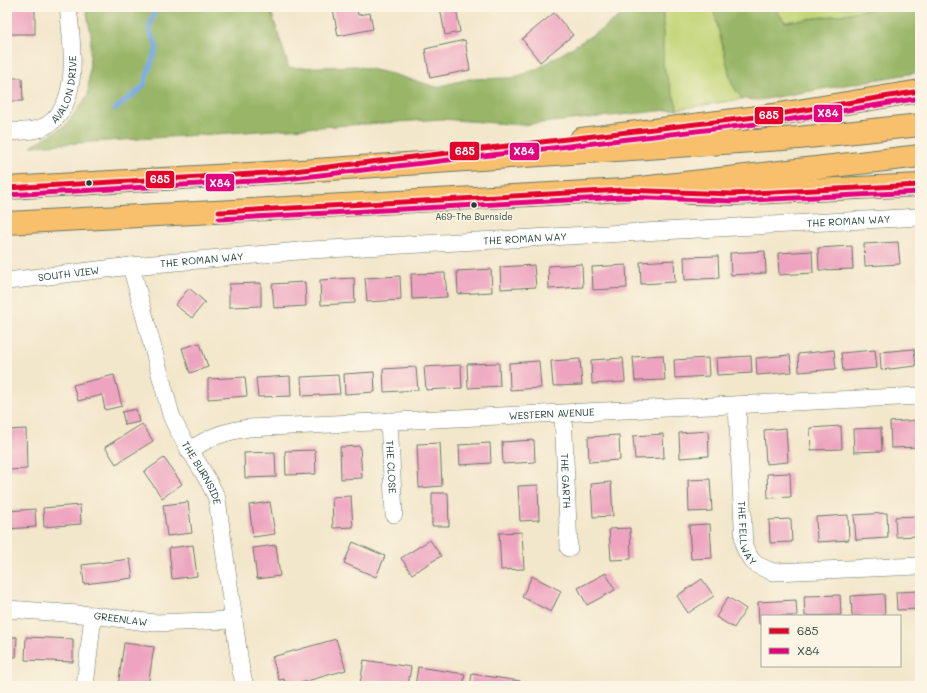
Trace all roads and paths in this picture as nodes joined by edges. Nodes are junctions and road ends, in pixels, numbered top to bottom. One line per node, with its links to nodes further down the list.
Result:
1 (68, 7): 4 (street, AVALON DRIVE)
2 (920, 91): 6 (highway)
3 (920, 125): 6 (highway)
4 (7, 132)
5 (920, 156): 9 (highway)
6 (285, 172): 8 (highway)
7 (920, 185): 9 (highway)
8 (7, 188)
9 (623, 190): 11 (highway)
10 (920, 217): 12 (street, THE ROMAN WAY)
11 (7, 223)
12 (130, 266): 13 (street, SOUTH VIEW); 18 (street, THE BURNSIDE)
13 (7, 281)
14 (920, 396): 15 (street, WESTERN AVENUE)
15 (736, 405): 16 (street, WESTERN AVENUE); 21 (street, THE FELLWAY)
16 (563, 414): 17 (street, WESTERN AVENUE); 20 (street, THE GARTH)
17 (389, 421): 18 (street, WESTERN AVENUE); 19 (street, THE CLOSE)
18 (189, 451): 24 (street, THE BURNSIDE)
19 (394, 514)
20 (569, 548)
21 (920, 566)
22 (7, 609): 23 (street, GREENLAW)
23 (93, 615): 24 (street, GREENLAW); 25 (street)
24 (234, 620): 26 (street, THE BURNSIDE)
25 (85, 686)
26 (245, 686)

